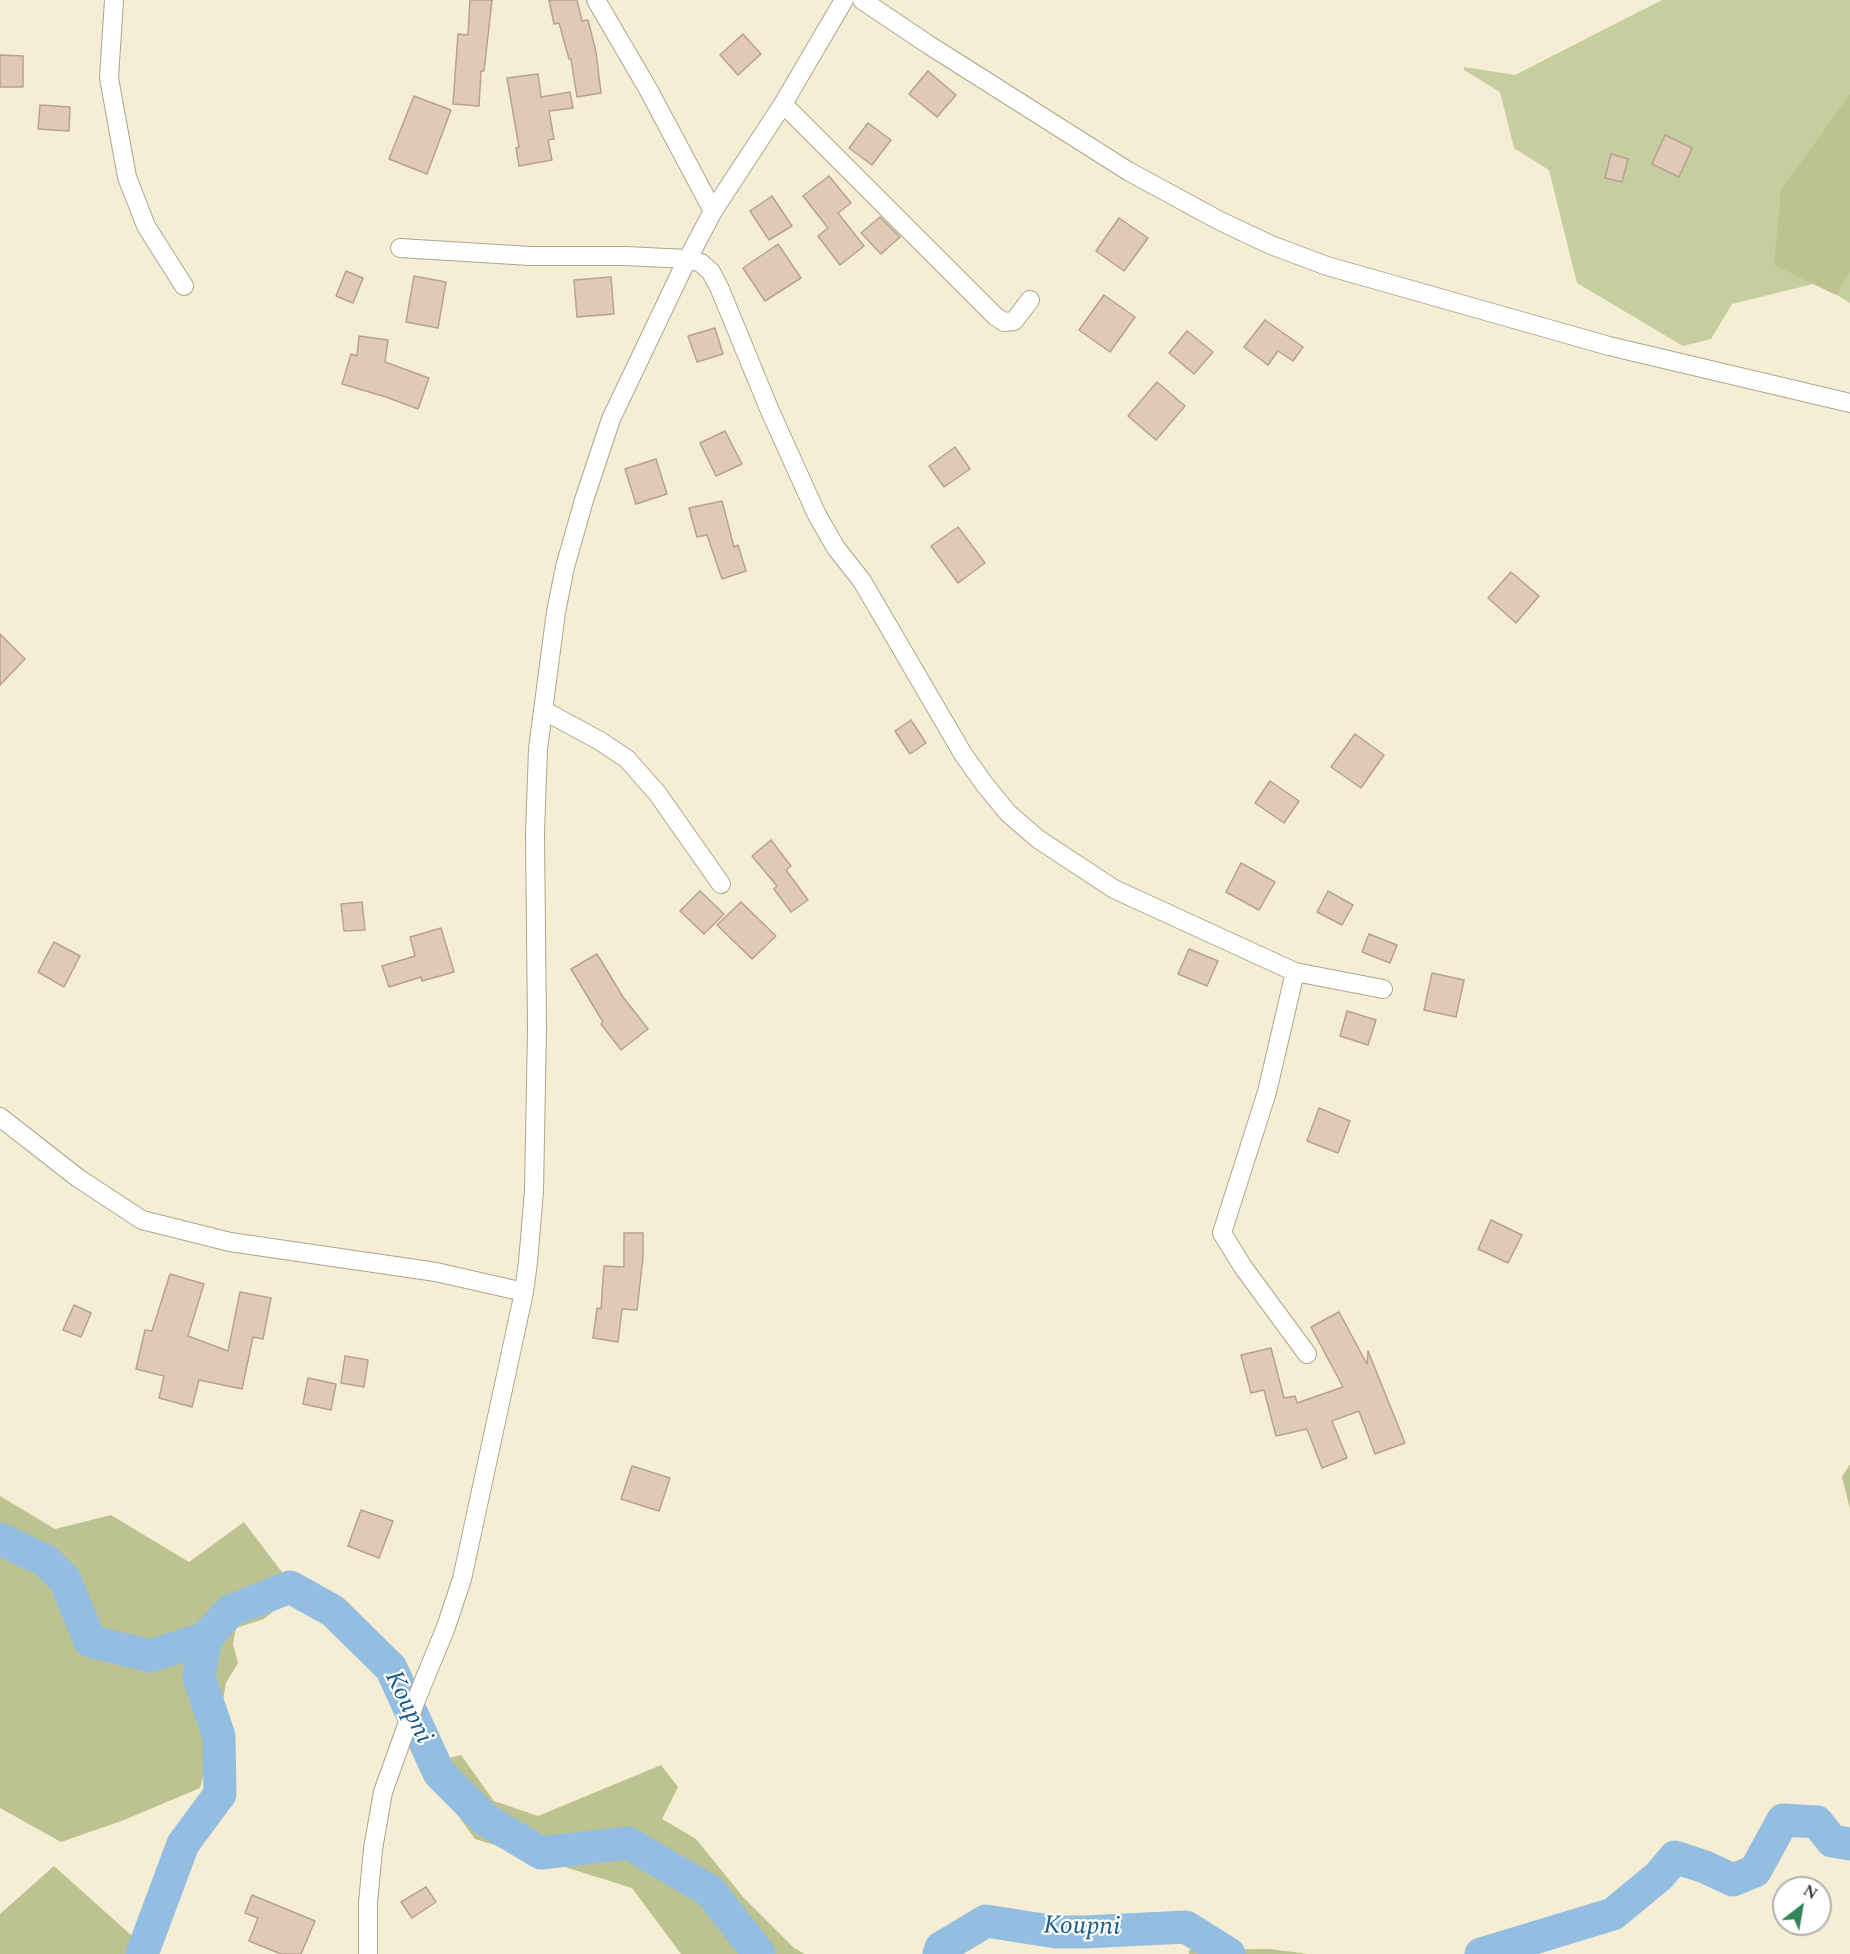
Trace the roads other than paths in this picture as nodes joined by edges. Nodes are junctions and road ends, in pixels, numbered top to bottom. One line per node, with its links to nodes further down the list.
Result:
1 (114, 0): 9 (street)
2 (596, 0): 6 (street)
3 (844, 0): 5 (street)
4 (862, 0): 11 (street)
5 (783, 104): 6 (street); 10 (street)
6 (713, 211): 8 (street)
7 (400, 248): 8 (street)
8 (688, 259): 12 (street); 14 (street)
9 (184, 286)
10 (1030, 300)
11 (1850, 403)
12 (543, 710): 13 (street); 17 (street)
13 (721, 884)
14 (1295, 972): 15 (street); 18 (street)
15 (1383, 989)
16 (0, 1117): 17 (street)
17 (524, 1292): 19 (street)
18 (1307, 1354)
19 (368, 1954)

